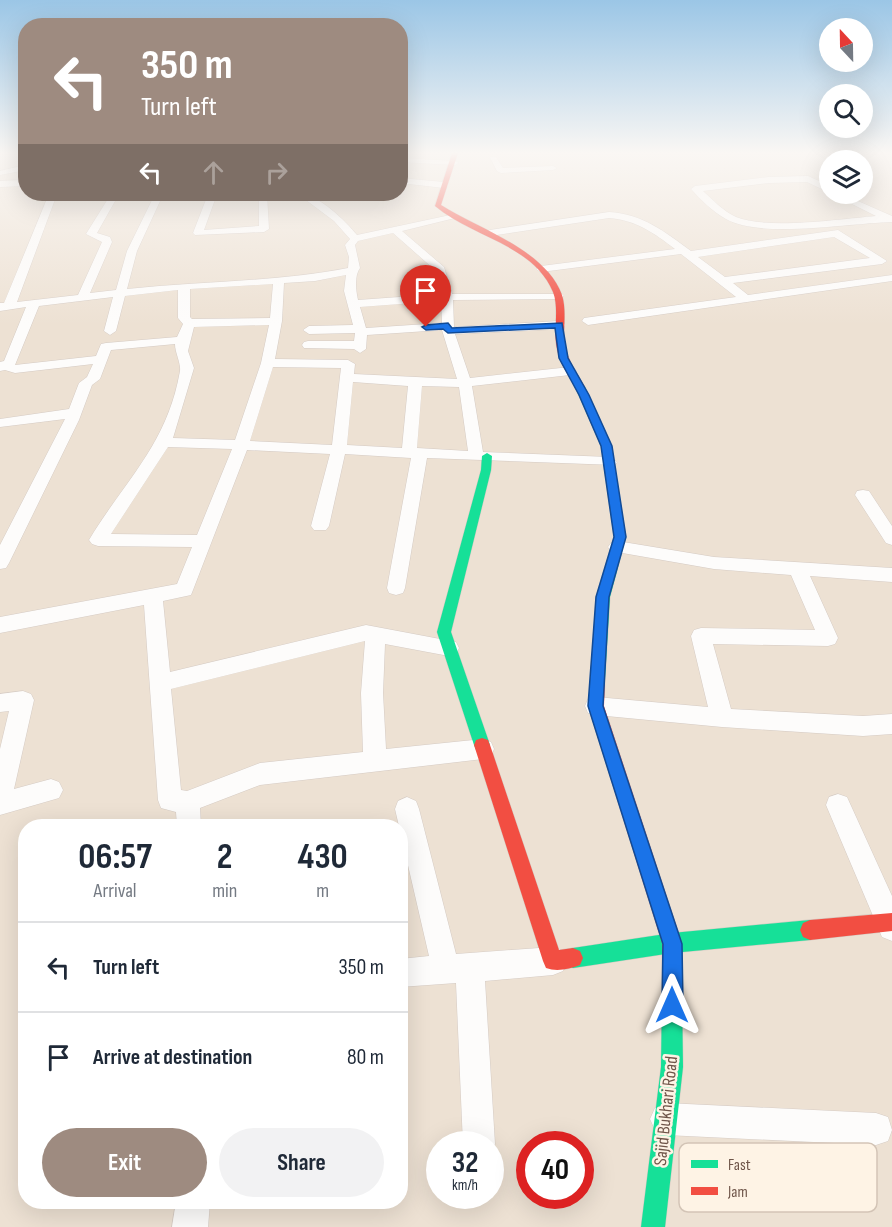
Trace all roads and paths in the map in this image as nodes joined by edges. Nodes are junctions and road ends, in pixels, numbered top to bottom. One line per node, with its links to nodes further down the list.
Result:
1 (46, 210): 35 (street)
2 (106, 210): 31 (street)
3 (151, 210): 27 (street)
4 (207, 210): 5 (street)
5 (263, 210)
6 (326, 210): 16 (street)
7 (444, 210): 10 (street, Sajid Bukhari Road)
8 (722, 210): 12 (street)
9 (871, 210): 11 (street)
10 (452, 216): 13 (street); 14 (street, Sajid Bukhari Road)
11 (890, 219): 12 (street)
12 (849, 220): 15 (street)
13 (395, 230): 16 (street); 29 (street)
14 (490, 233): 17 (street); 20 (street, Sajid Bukhari Road)
15 (835, 233): 17 (street); 18 (street)
16 (355, 239): 21 (street)
17 (685, 253): 20 (street); 25 (street)
18 (879, 260): 19 (street); 22 (street)
19 (892, 267)
20 (541, 269): 28 (street, Sajid Bukhari Road)
21 (352, 271): 24 (street); 34 (street)
22 (741, 278): 25 (street); 30 (street)
23 (892, 278): 30 (street)
24 (279, 279): 26 (street); 36 (street)
25 (722, 281): 32 (street)
26 (184, 286): 27 (street); 38 (street)
27 (119, 294): 31 (street); 42 (street)
28 (558, 296): 29 (street); 39 (street, Sajid Bukhari Road)
29 (447, 297): 34 (street); 40 (street)
30 (768, 297): 32 (street)
31 (82, 298): 33 (street)
32 (748, 300): 37 (street)
33 (34, 303): 35 (street); 48 (street)
34 (354, 304): 43 (street)
35 (4, 306)
36 (276, 321): 38 (street); 47 (street)
37 (588, 321)
38 (189, 323): 44 (street)
39 (559, 325): 40 (street); 49 (street, Sajid Bukhari Road)
40 (448, 328): 43 (street); 52 (street)
41 (309, 330): 43 (street)
42 (110, 332)
43 (360, 339): 45 (street)
44 (181, 340): 46 (street); 55 (street)
45 (308, 345)
46 (102, 359): 48 (street); 53 (street)
47 (268, 363): 50 (street); 56 (street)
48 (4, 366)
49 (570, 371): 52 (street); 60 (street, Sajid Bukhari Road)
50 (346, 377): 51 (street); 57 (street)
51 (415, 382): 52 (street); 58 (street)
52 (465, 383): 59 (street)
53 (75, 413): 54 (street); 66 (street)
54 (0, 423)
55 (163, 442): 56 (street); 64 (street)
56 (241, 445): 57 (street); 64 (street)
57 (339, 448): 58 (street); 62 (street)
58 (415, 452): 59 (street); 69 (street)
59 (481, 455): 60 (street); 73 (street)
60 (609, 462): 65 (street, Sajid Bukhari Road)
61 (863, 495): 63 (street)
62 (320, 526)
63 (892, 539)
64 (204, 541): 70 (street)
65 (617, 547): 67 (street); 76 (street, Sajid Bukhari Road)
66 (0, 563)
67 (798, 569): 68 (street); 77 (street)
68 (892, 575)
69 (396, 588)
70 (153, 596): 71 (street); 74 (street)
71 (0, 625)
72 (375, 634): 73 (street); 74 (street); 80 (street)
73 (449, 648): 79 (street)
74 (159, 683): 83 (street)
75 (0, 703): 82 (street)
76 (596, 706): 77 (street); 89 (street, Sajid Bukhari Road)
77 (722, 718): 78 (street)
78 (892, 724)
79 (483, 749): 80 (street); 90 (street)
80 (375, 760): 83 (street)
81 (51, 790): 84 (street)
82 (0, 798)
83 (187, 802): 87 (street)
84 (0, 804)
85 (838, 805): 88 (street)
86 (407, 809): 91 (street)
87 (188, 819)
88 (891, 924): 89 (street)
89 (672, 944): 90 (street); 93 (street, Sajid Bukhari Road)
90 (553, 961): 91 (street)
91 (458, 968): 92 (street); 95 (street)
92 (408, 972)
93 (666, 1119): 94 (street); 98 (street, Sajid Bukhari Road)
94 (876, 1129)
95 (477, 1131)
96 (192, 1209): 97 (street)
97 (190, 1227)
98 (653, 1227)

